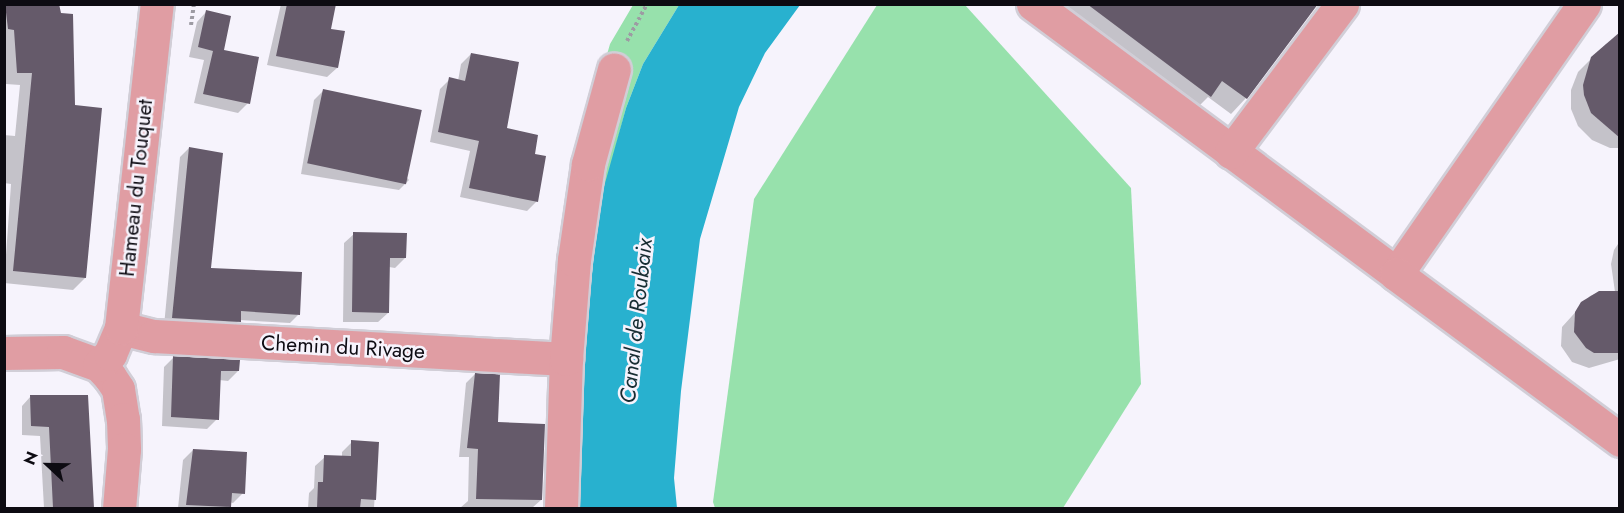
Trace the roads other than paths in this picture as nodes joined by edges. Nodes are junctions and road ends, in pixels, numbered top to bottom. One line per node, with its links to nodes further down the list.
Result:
1 (157, 4): 8 (street, Hameau du Touquet)
2 (1033, 4): 6 (street)
3 (1342, 4): 6 (street)
4 (1584, 4): 7 (street)
5 (614, 69): 10 (street)
6 (1231, 152): 7 (street)
7 (1395, 274): 12 (street)
8 (121, 328): 10 (street, Chemin du Rivage); 11 (street, Hameau du Touquet)
9 (4, 353): 11 (street)
10 (566, 359): 14 (street)
11 (99, 365): 13 (street)
12 (1620, 440)
13 (119, 508)
14 (561, 508)

